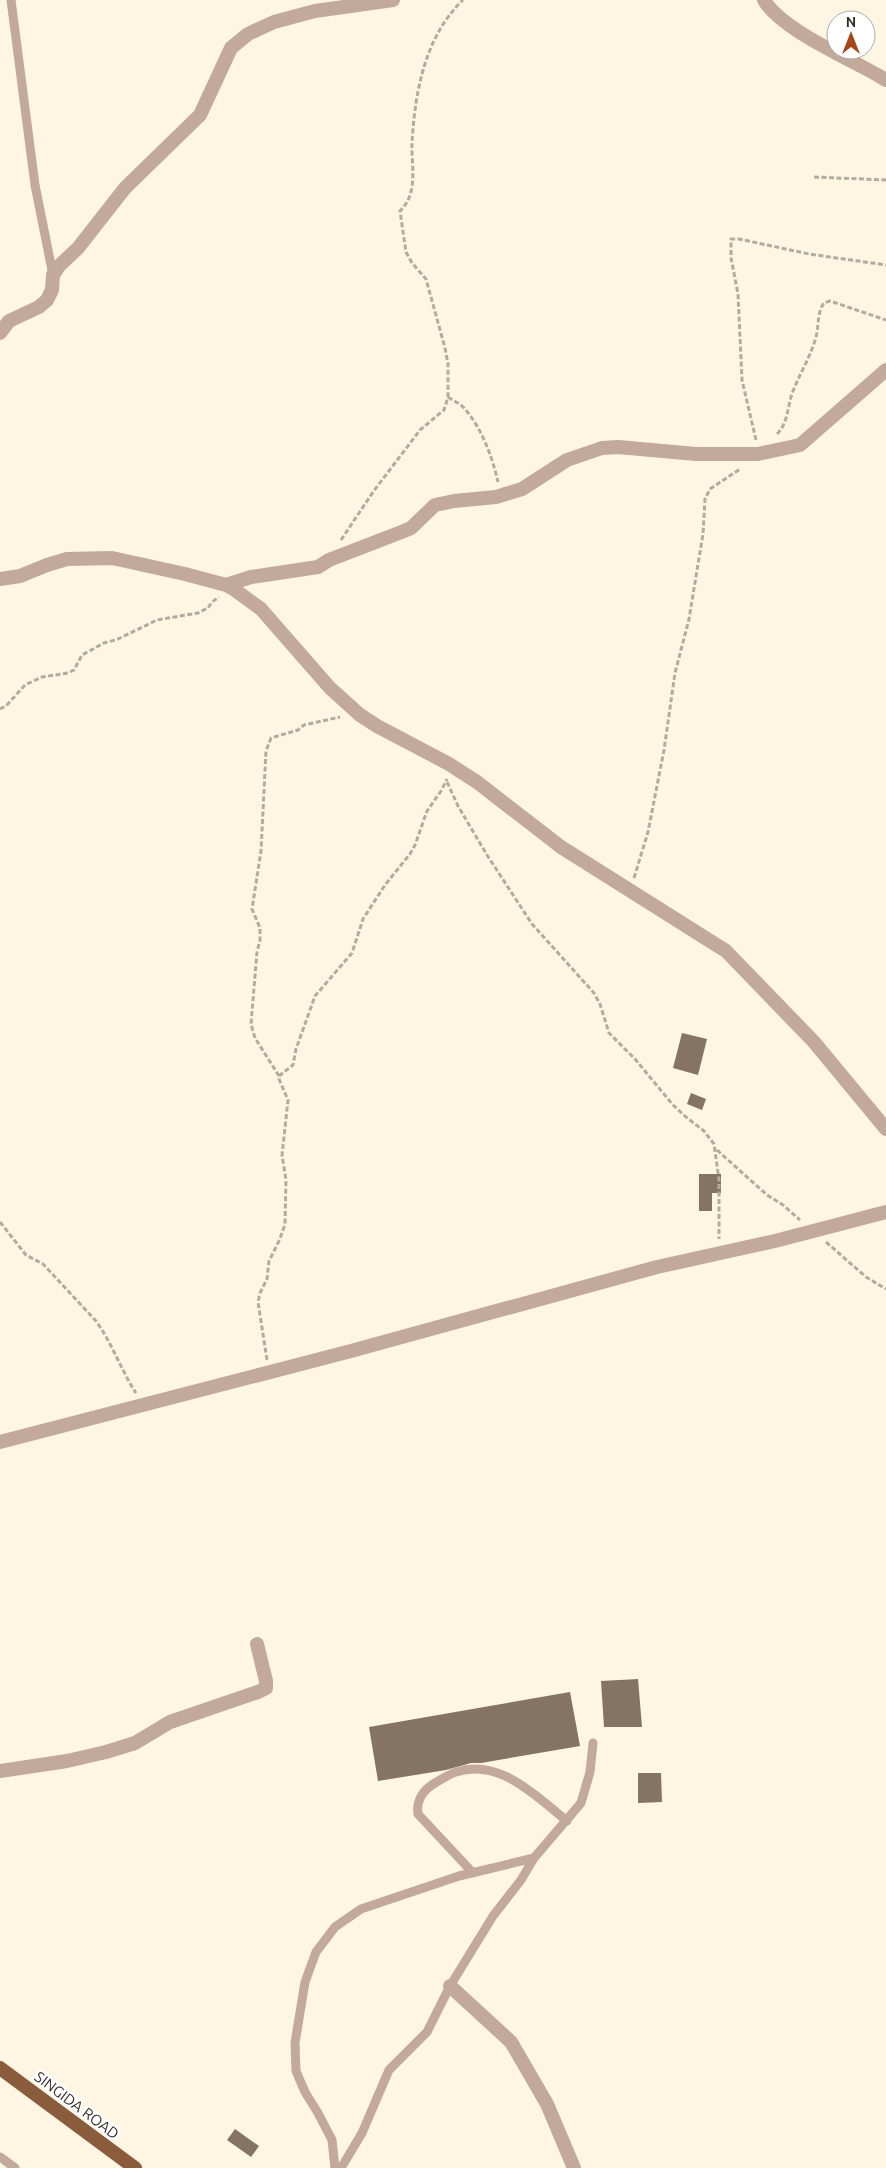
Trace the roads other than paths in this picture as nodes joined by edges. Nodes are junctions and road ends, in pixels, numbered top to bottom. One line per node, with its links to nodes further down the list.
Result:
1 (11, 0): 5 (lane)
2 (393, 0): 5 (street)
3 (764, 0): 4 (street)
4 (886, 80)
5 (53, 275): 6 (street)
6 (5, 322): 7 (street)
7 (0, 333)
8 (886, 370): 10 (street)
9 (0, 579): 10 (street)
10 (231, 587): 11 (street)
11 (886, 1129)
12 (886, 1212): 13 (street)
13 (0, 1442)
14 (257, 1644): 16 (street)
15 (593, 1743): 17 (lane)
16 (0, 1771)
17 (567, 1821): 18 (lane); 19 (lane)
18 (534, 1858): 19 (lane); 20 (lane)
19 (474, 1873): 25 (lane)
20 (450, 1986): 26 (lane); 27 (street)
21 (0, 2068): 24 (highway, SINGIDA ROAD)
22 (0, 2157): 23 (lane)
23 (15, 2168)
24 (135, 2168)
25 (335, 2168)
26 (341, 2168)
27 (574, 2168)

